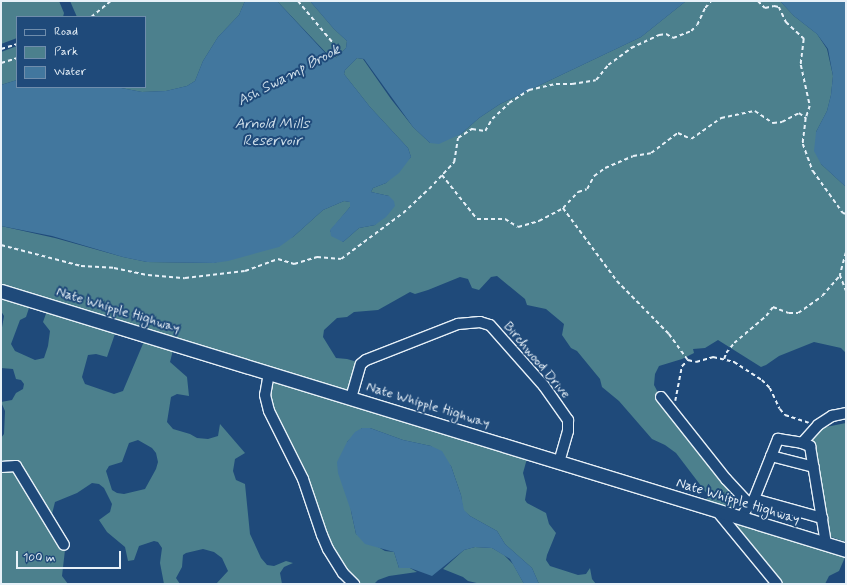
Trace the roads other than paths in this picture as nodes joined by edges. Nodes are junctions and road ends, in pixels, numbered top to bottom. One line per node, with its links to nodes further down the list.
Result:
1 (1, 292): 2 (main road, Nate Whipple Highway)
2 (269, 373): 4 (main road, Nate Whipple Highway); 18 (street)
3 (661, 397): 11 (street)
4 (351, 398): 8 (main road, Nate Whipple Highway); 8 (street, Birchwood Drive)
5 (846, 413): 6 (street)
6 (802, 442): 7 (street); 10 (street)
7 (771, 456): 10 (street); 11 (street)
8 (560, 463): 12 (main road, Nate Whipple Highway)
9 (1, 467): 16 (street)
10 (814, 467): 14 (street)
11 (751, 502): 13 (street); 14 (street)
12 (717, 511): 13 (main road, Nate Whipple Highway); 19 (street)
13 (741, 518): 15 (main road, Nate Whipple Highway)
14 (822, 518): 15 (street)
15 (826, 544): 17 (main road, Nate Whipple Highway)
16 (64, 545)
17 (846, 550)
18 (354, 584)
19 (777, 584)

